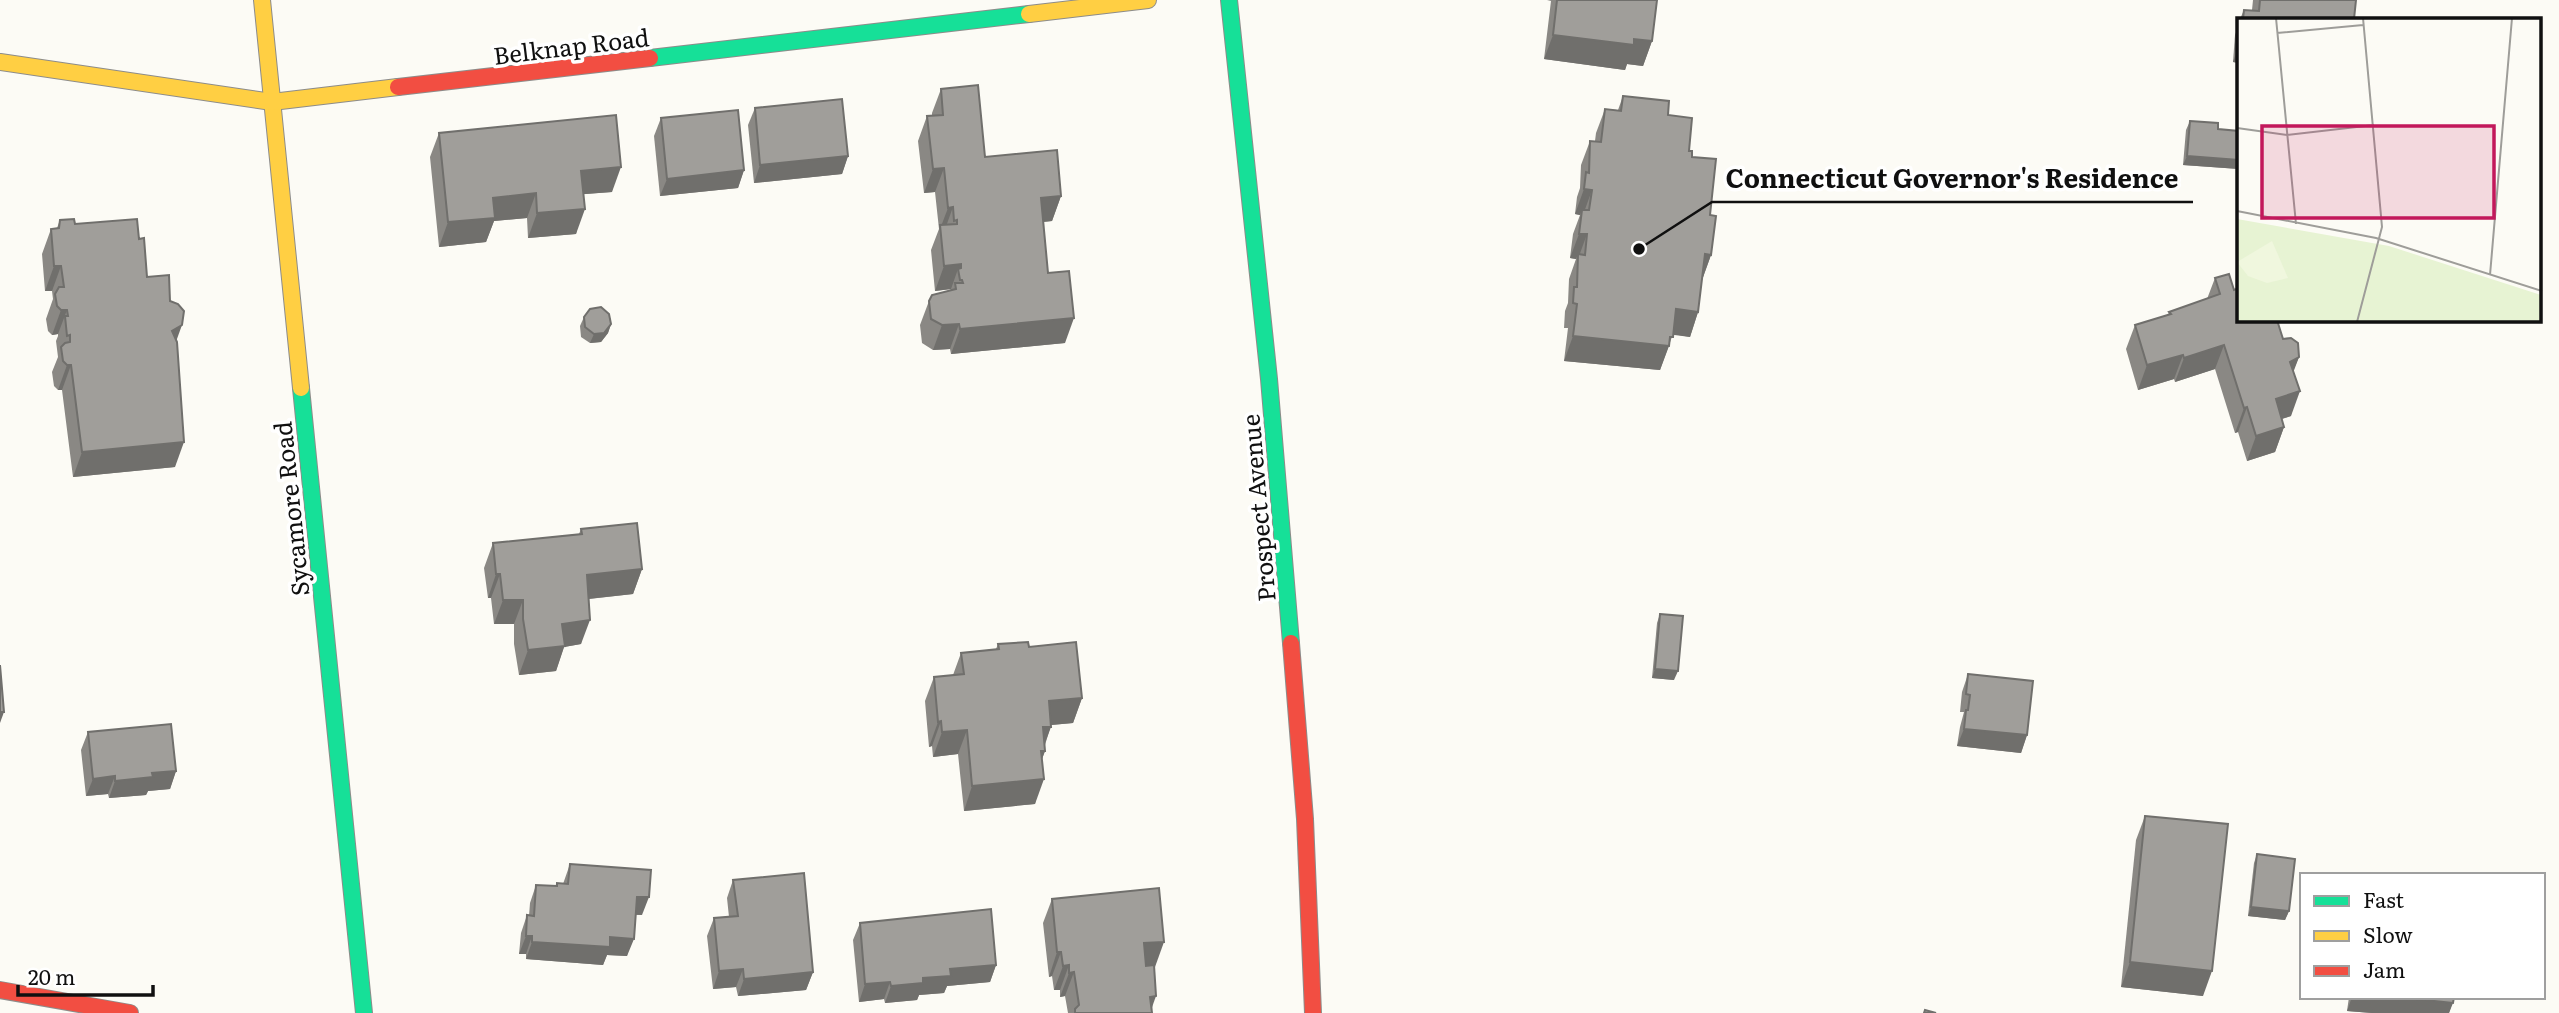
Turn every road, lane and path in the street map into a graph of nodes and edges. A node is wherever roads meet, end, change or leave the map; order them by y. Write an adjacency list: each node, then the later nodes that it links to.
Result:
1 (262, 0): 5 (street, Sycamore Road)
2 (1148, 0): 5 (street, Belknap Road)
3 (1229, 0): 9 (street, Prospect Avenue)
4 (0, 62): 5 (street, Belknap Road)
5 (272, 102): 8 (street, Sycamore Road)
6 (0, 990): 7 (street)
7 (130, 1013)
8 (364, 1013)
9 (1313, 1013)

